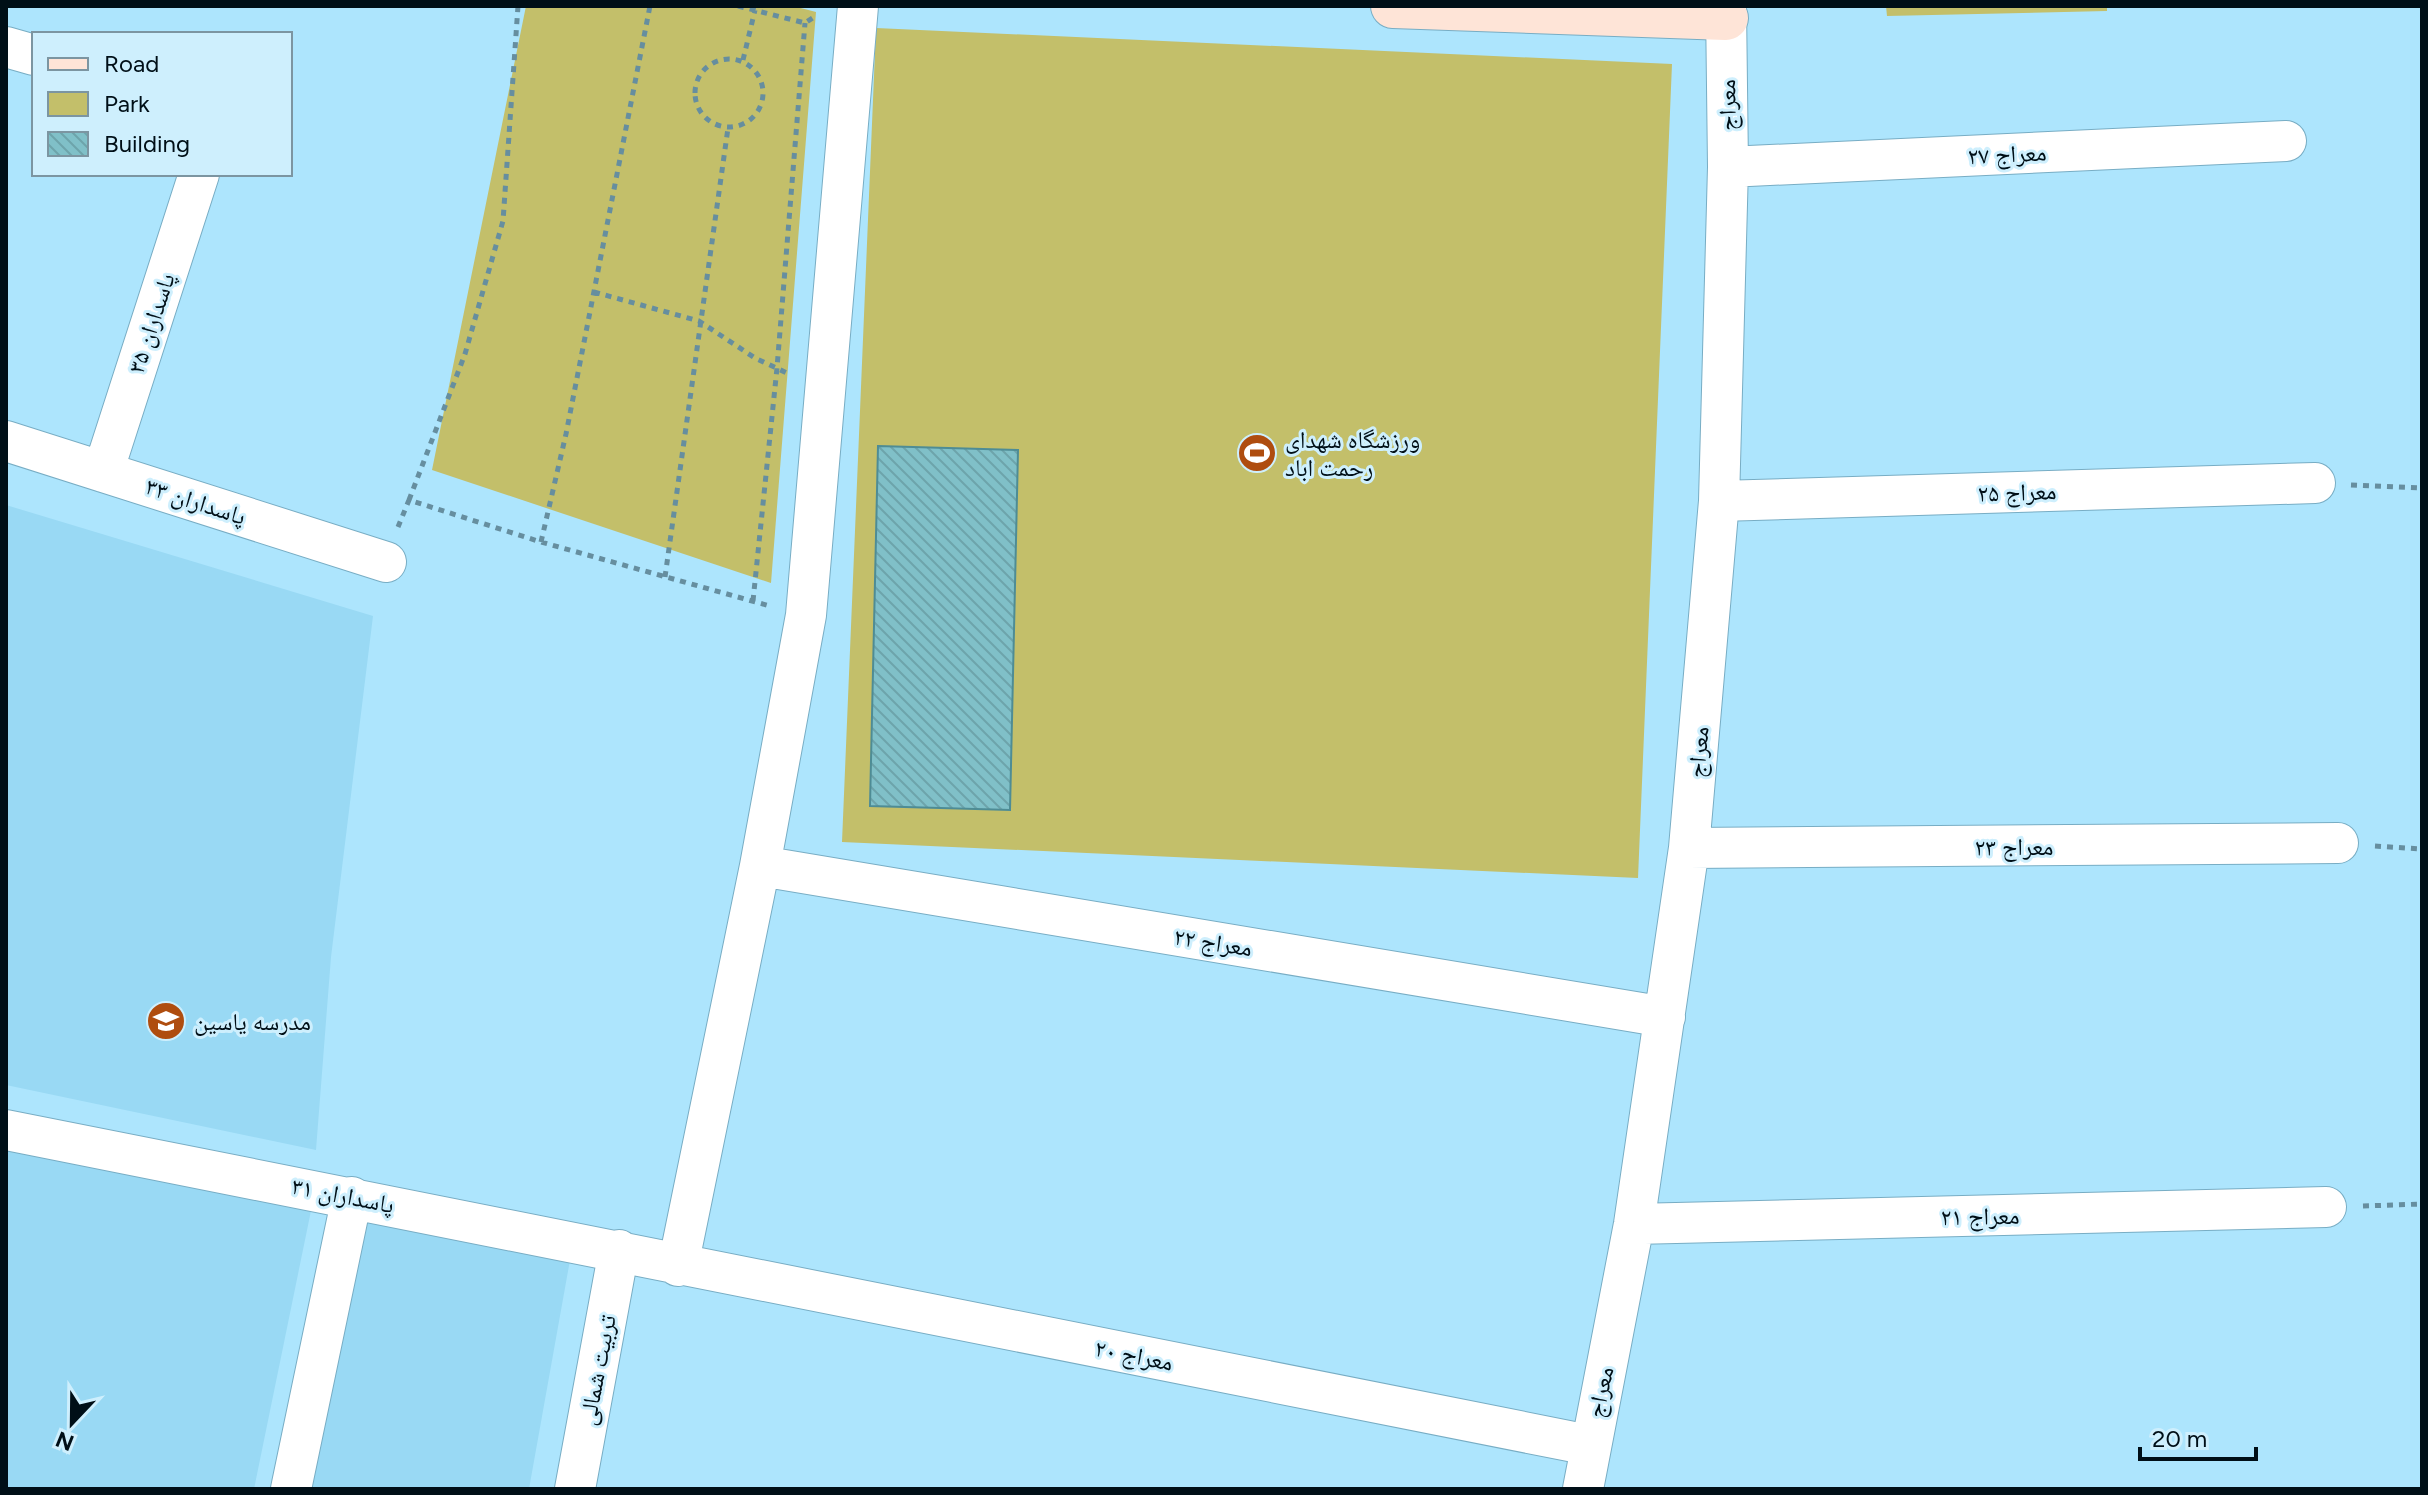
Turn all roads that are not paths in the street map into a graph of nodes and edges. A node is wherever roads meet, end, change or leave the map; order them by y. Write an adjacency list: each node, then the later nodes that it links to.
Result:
1 (858, 6): 17 (street)
2 (1393, 6): 3 (street)
3 (1636, 10): 4 (street)
4 (1726, 12): 8 (street, معراج)
5 (6, 47): 6 (street)
6 (32, 54)
7 (2286, 141): 8 (street, معراج ۲۷)
8 (1728, 167): 13 (street, معراج)
9 (198, 176): 11 (street, پاسداران ۳۵)
10 (6, 441): 11 (street, پاسداران ۳۳)
11 (103, 472): 14 (street, پاسداران ۳۳)
12 (2315, 483): 13 (street, معراج ۲۵)
13 (1719, 501): 16 (street, معراج)
14 (386, 562)
15 (2338, 843): 16 (street, معراج ۲۳)
16 (1689, 848): 18 (street, معراج)
17 (760, 866): 18 (street, معراج ۲۲); 24 (street)
18 (1665, 1017): 22 (street, معراج)
19 (6, 1130): 20 (street, پاسداران ۳۱)
20 (352, 1197): 23 (street, پاسداران ۳۱); 26 (street)
21 (2326, 1207): 22 (street, معراج ۲۱)
22 (1634, 1224): 25 (street, معراج)
23 (619, 1250): 24 (street, پاسداران ۳۱); 27 (street, تربیت شمالی)
24 (678, 1266): 25 (street, معراج ۲۰)
25 (1589, 1445): 28 (street, معراج)
26 (291, 1489)
27 (575, 1489)
28 (1583, 1489)

